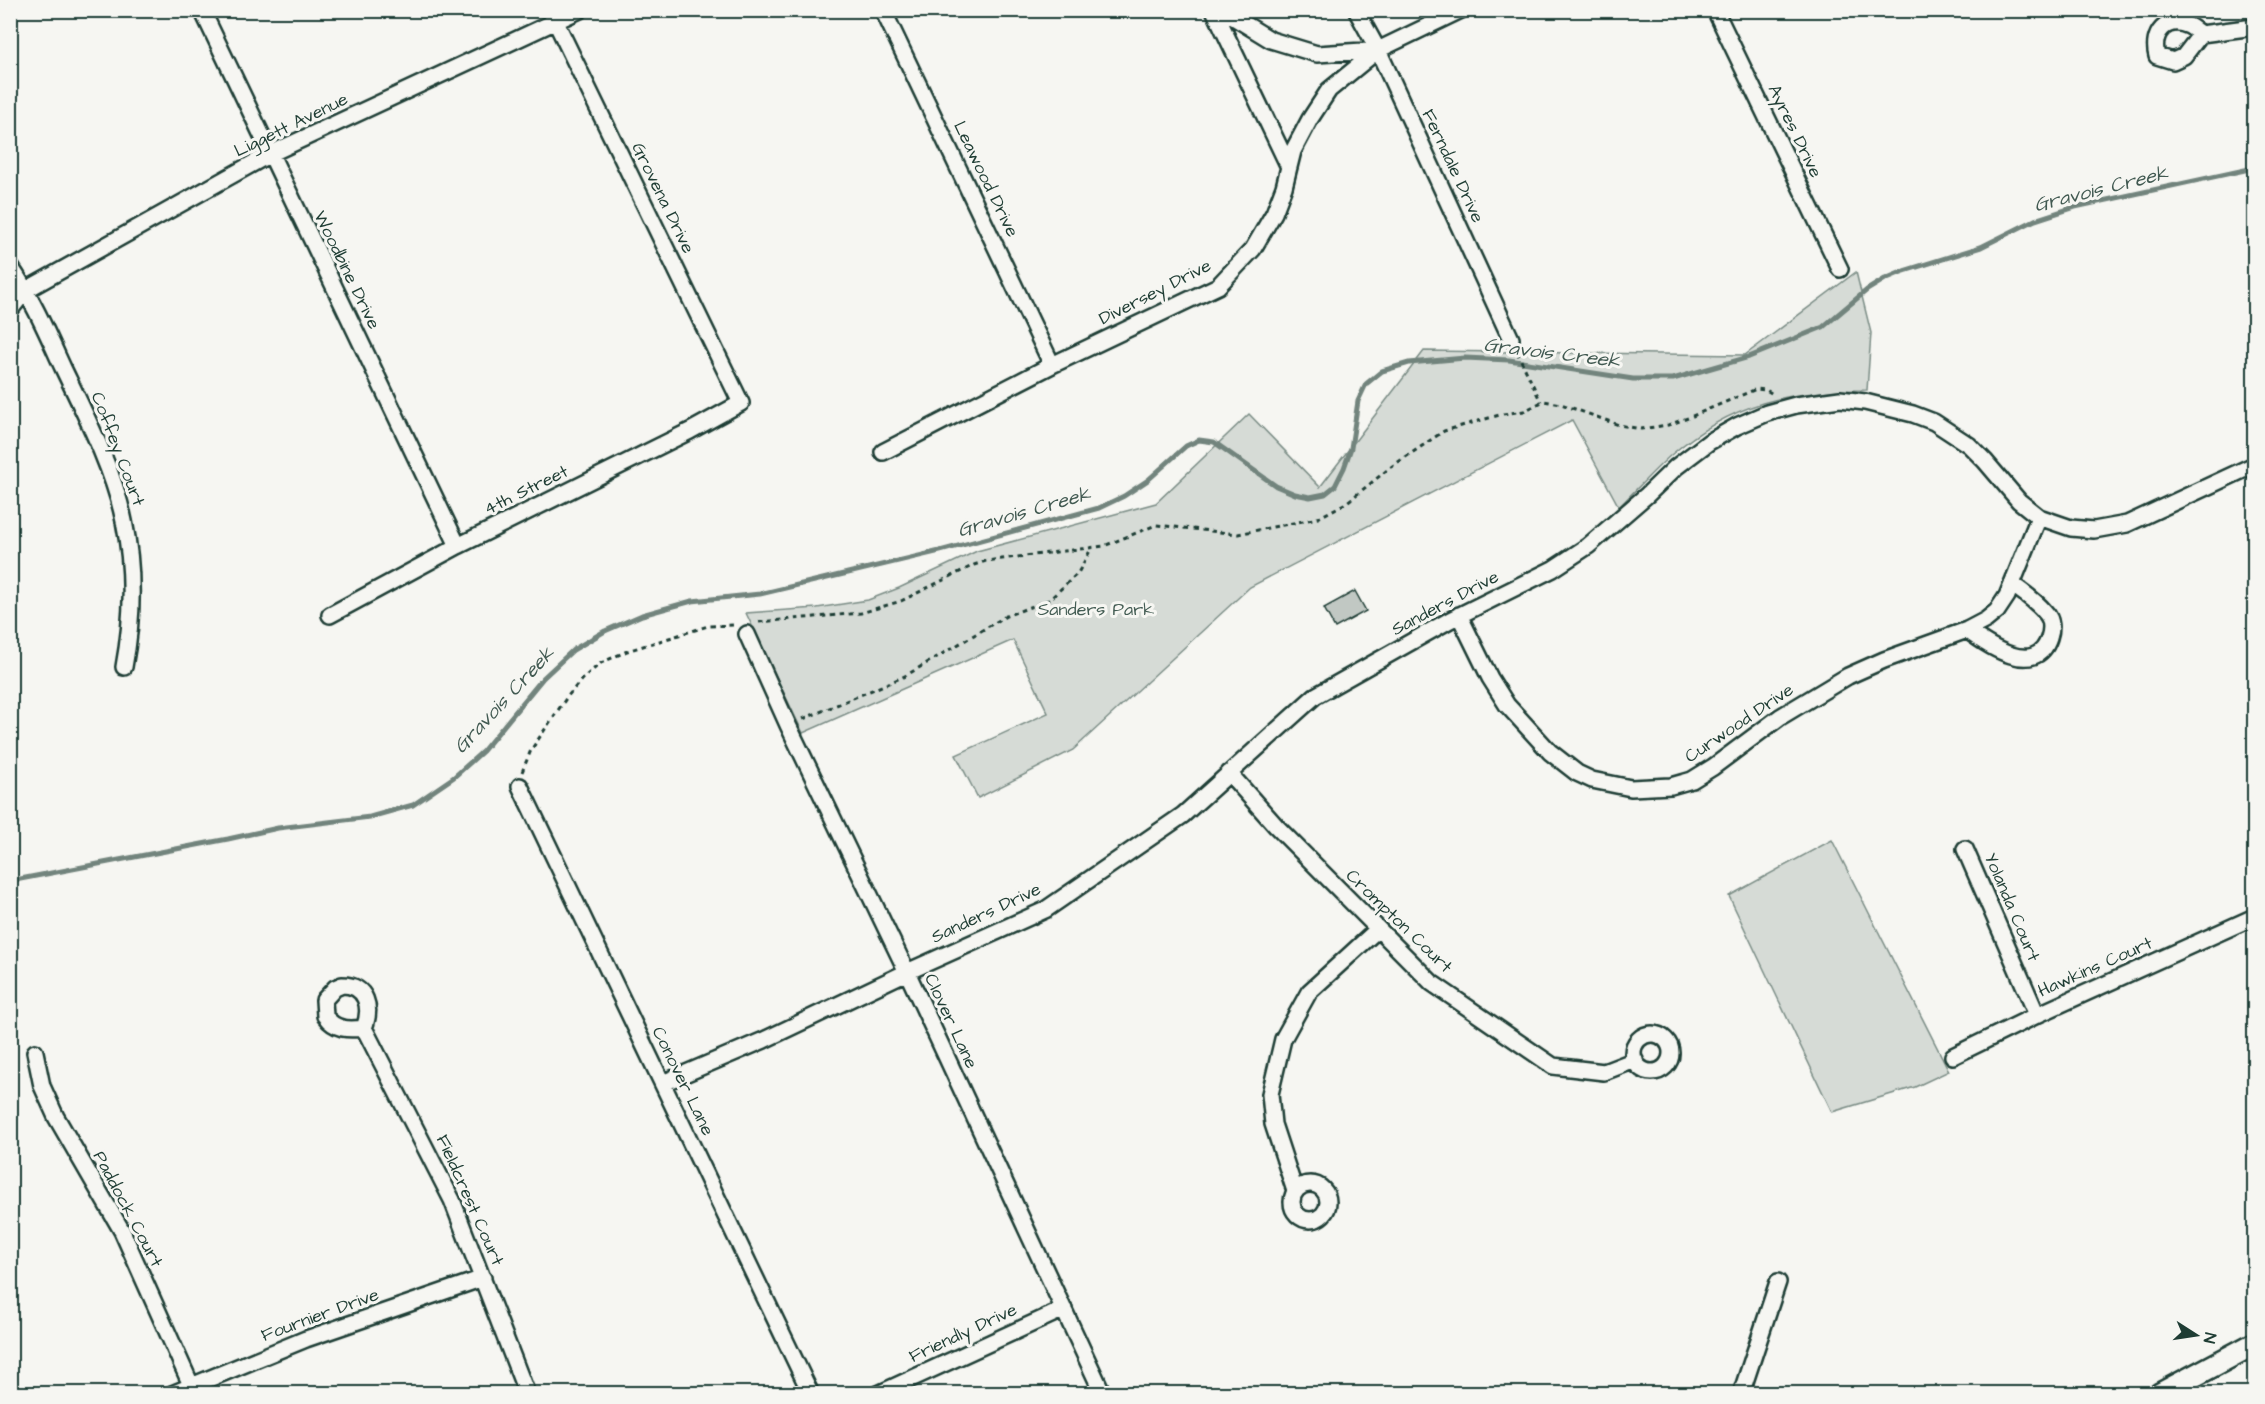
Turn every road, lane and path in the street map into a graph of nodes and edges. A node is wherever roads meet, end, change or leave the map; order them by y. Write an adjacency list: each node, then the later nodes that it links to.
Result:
1 (202, 10): 13 (street, Woodbine Drive)
2 (580, 10): 9 (street, Liggett Avenue)
3 (883, 10): 20 (street, Leawood Drive)
4 (1214, 10): 14 (street)
5 (1222, 10): 12 (street, Diversey Drive)
6 (1356, 10): 12 (street, Ferndale Drive)
7 (1461, 10): 12 (street, Diversey Drive)
8 (1715, 10): 16 (street, Ayres Drive)
9 (553, 16): 13 (street, Liggett Avenue); 22 (street, Grovena Drive)
10 (2254, 27): 11 (street)
11 (2201, 34)
12 (1378, 50): 14 (street, Diversey Drive); 19 (street, Ferndale Drive)
13 (270, 154): 17 (street, Liggett Avenue); 27 (street, Woodbine Drive)
14 (1289, 167): 20 (street, Diversey Drive)
15 (10, 266): 17 (street, Coffey Court)
16 (1840, 269)
17 (26, 290): 18 (street); 34 (street, Coffey Court)
18 (10, 310)
19 (1512, 342): 21 (path)
20 (1053, 365): 24 (street, Diversey Drive)
21 (1541, 402): 23 (path); 28 (path)
22 (741, 403): 27 (street, 4th Street)
23 (1787, 407): 26 (street, Sanders Drive); 31 (street, Sanders Drive)
24 (883, 452)
25 (2254, 465): 26 (street, Sanders Drive)
26 (2039, 517): 29 (street, Curwood Drive)
27 (458, 546): 30 (street, 4th Street)
28 (1092, 548): 32 (path); 35 (path)
29 (2013, 585): 33 (street, Curwood Drive); 33 (street)
30 (330, 615)
31 (1459, 615): 33 (street, Curwood Drive); 36 (street, Sanders Drive)
32 (748, 627): 35 (street, Clover Lane); 37 (path)
33 (1967, 630)
34 (124, 667)
35 (788, 725): 41 (street, Clover Lane)
36 (1229, 773): 40 (street, Crompton Court); 41 (street, Sanders Drive)
37 (520, 786): 47 (street, Conover Lane)
38 (1965, 849): 42 (street, Yolanda Court)
39 (2254, 917): 42 (street, Hawkins Court)
40 (1378, 929): 46 (street, Crompton Court); 48 (street)
41 (907, 972): 47 (street, Sanders Drive); 51 (street, Clover Lane)
42 (2037, 1015): 45 (street, Hawkins Court)
43 (364, 1028): 49 (street, Fieldcrest Court)
44 (35, 1052): 53 (street, Paddock Court)
45 (1953, 1056)
46 (1635, 1060)
47 (663, 1083): 56 (street, Conover Lane)
48 (1296, 1191)
49 (483, 1278): 53 (street, Fournier Drive); 55 (street, Fieldcrest Court)
50 (1778, 1282): 59 (street)
51 (1064, 1309): 57 (street, Friendly Drive); 58 (street, Clover Lane)
52 (2254, 1344): 60 (street)
53 (191, 1385): 54 (street, Fournier Drive)
54 (172, 1394)
55 (527, 1394)
56 (811, 1394)
57 (878, 1394)
58 (1103, 1394)
59 (1741, 1394)
60 (2160, 1394)

